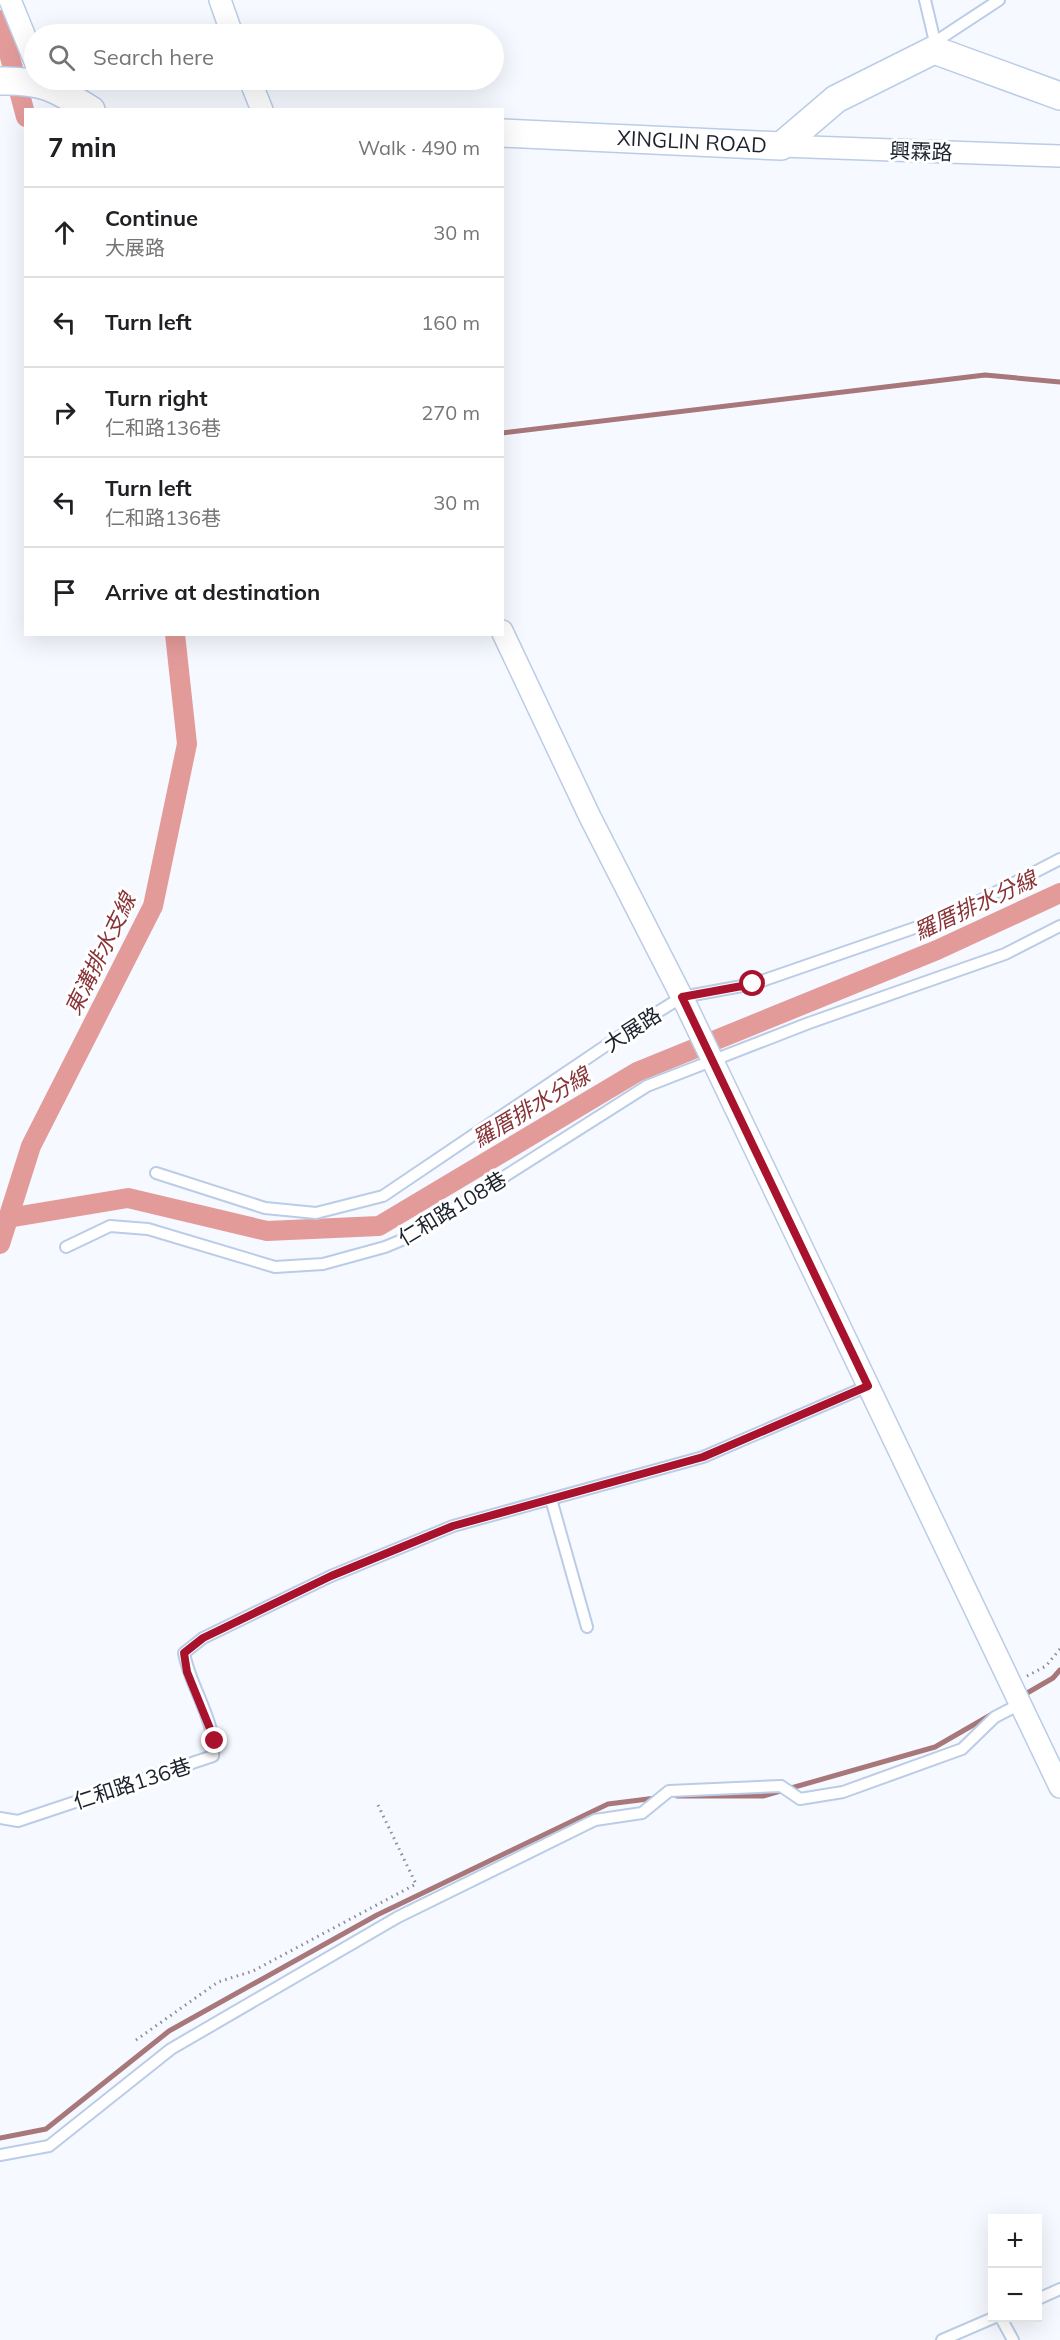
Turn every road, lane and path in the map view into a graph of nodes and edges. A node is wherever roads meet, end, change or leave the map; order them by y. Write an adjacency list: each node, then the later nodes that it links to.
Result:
1 (10, 0): 6 (street)
2 (220, 0): 5 (street)
3 (926, 0): 7 (lane)
4 (999, 0): 7 (lane)
5 (228, 24)
6 (24, 38)
7 (934, 46): 12 (street); 16 (street, XINGLIN ROAD)
8 (24, 78): 9 (street)
9 (0, 81)
10 (60, 90): 13 (street)
11 (254, 90): 14 (street)
12 (1060, 96)
13 (88, 108)
14 (261, 108)
15 (504, 133): 16 (street, XINGLIN ROAD)
16 (781, 146): 17 (street, 興霖路)
17 (1060, 156)
18 (504, 635): 21 (street)
19 (1060, 859): 21 (lane, 大展路)
20 (1060, 926): 22 (lane, 仁和路108巷)
21 (685, 1002): 22 (street); 23 (lane, 大展路)
22 (712, 1059): 24 (lane, 仁和路108巷); 25 (street)
23 (156, 1173)
24 (66, 1246)
25 (868, 1386): 26 (lane, 仁和路136巷); 29 (street)
26 (551, 1499): 27 (lane); 32 (lane, 仁和路136巷)
27 (587, 1627)
28 (1060, 1649): 29 (path)
29 (1015, 1694): 30 (street); 34 (lane)
30 (1060, 1787)
31 (377, 1803): 33 (path)
32 (0, 1818)
33 (136, 2040)
34 (0, 2155)
35 (1060, 2289): 36 (lane)
36 (1042, 2297)
37 (988, 2320): 39 (lane)
38 (1003, 2322): 40 (lane)
39 (942, 2340)
40 (1013, 2340)

